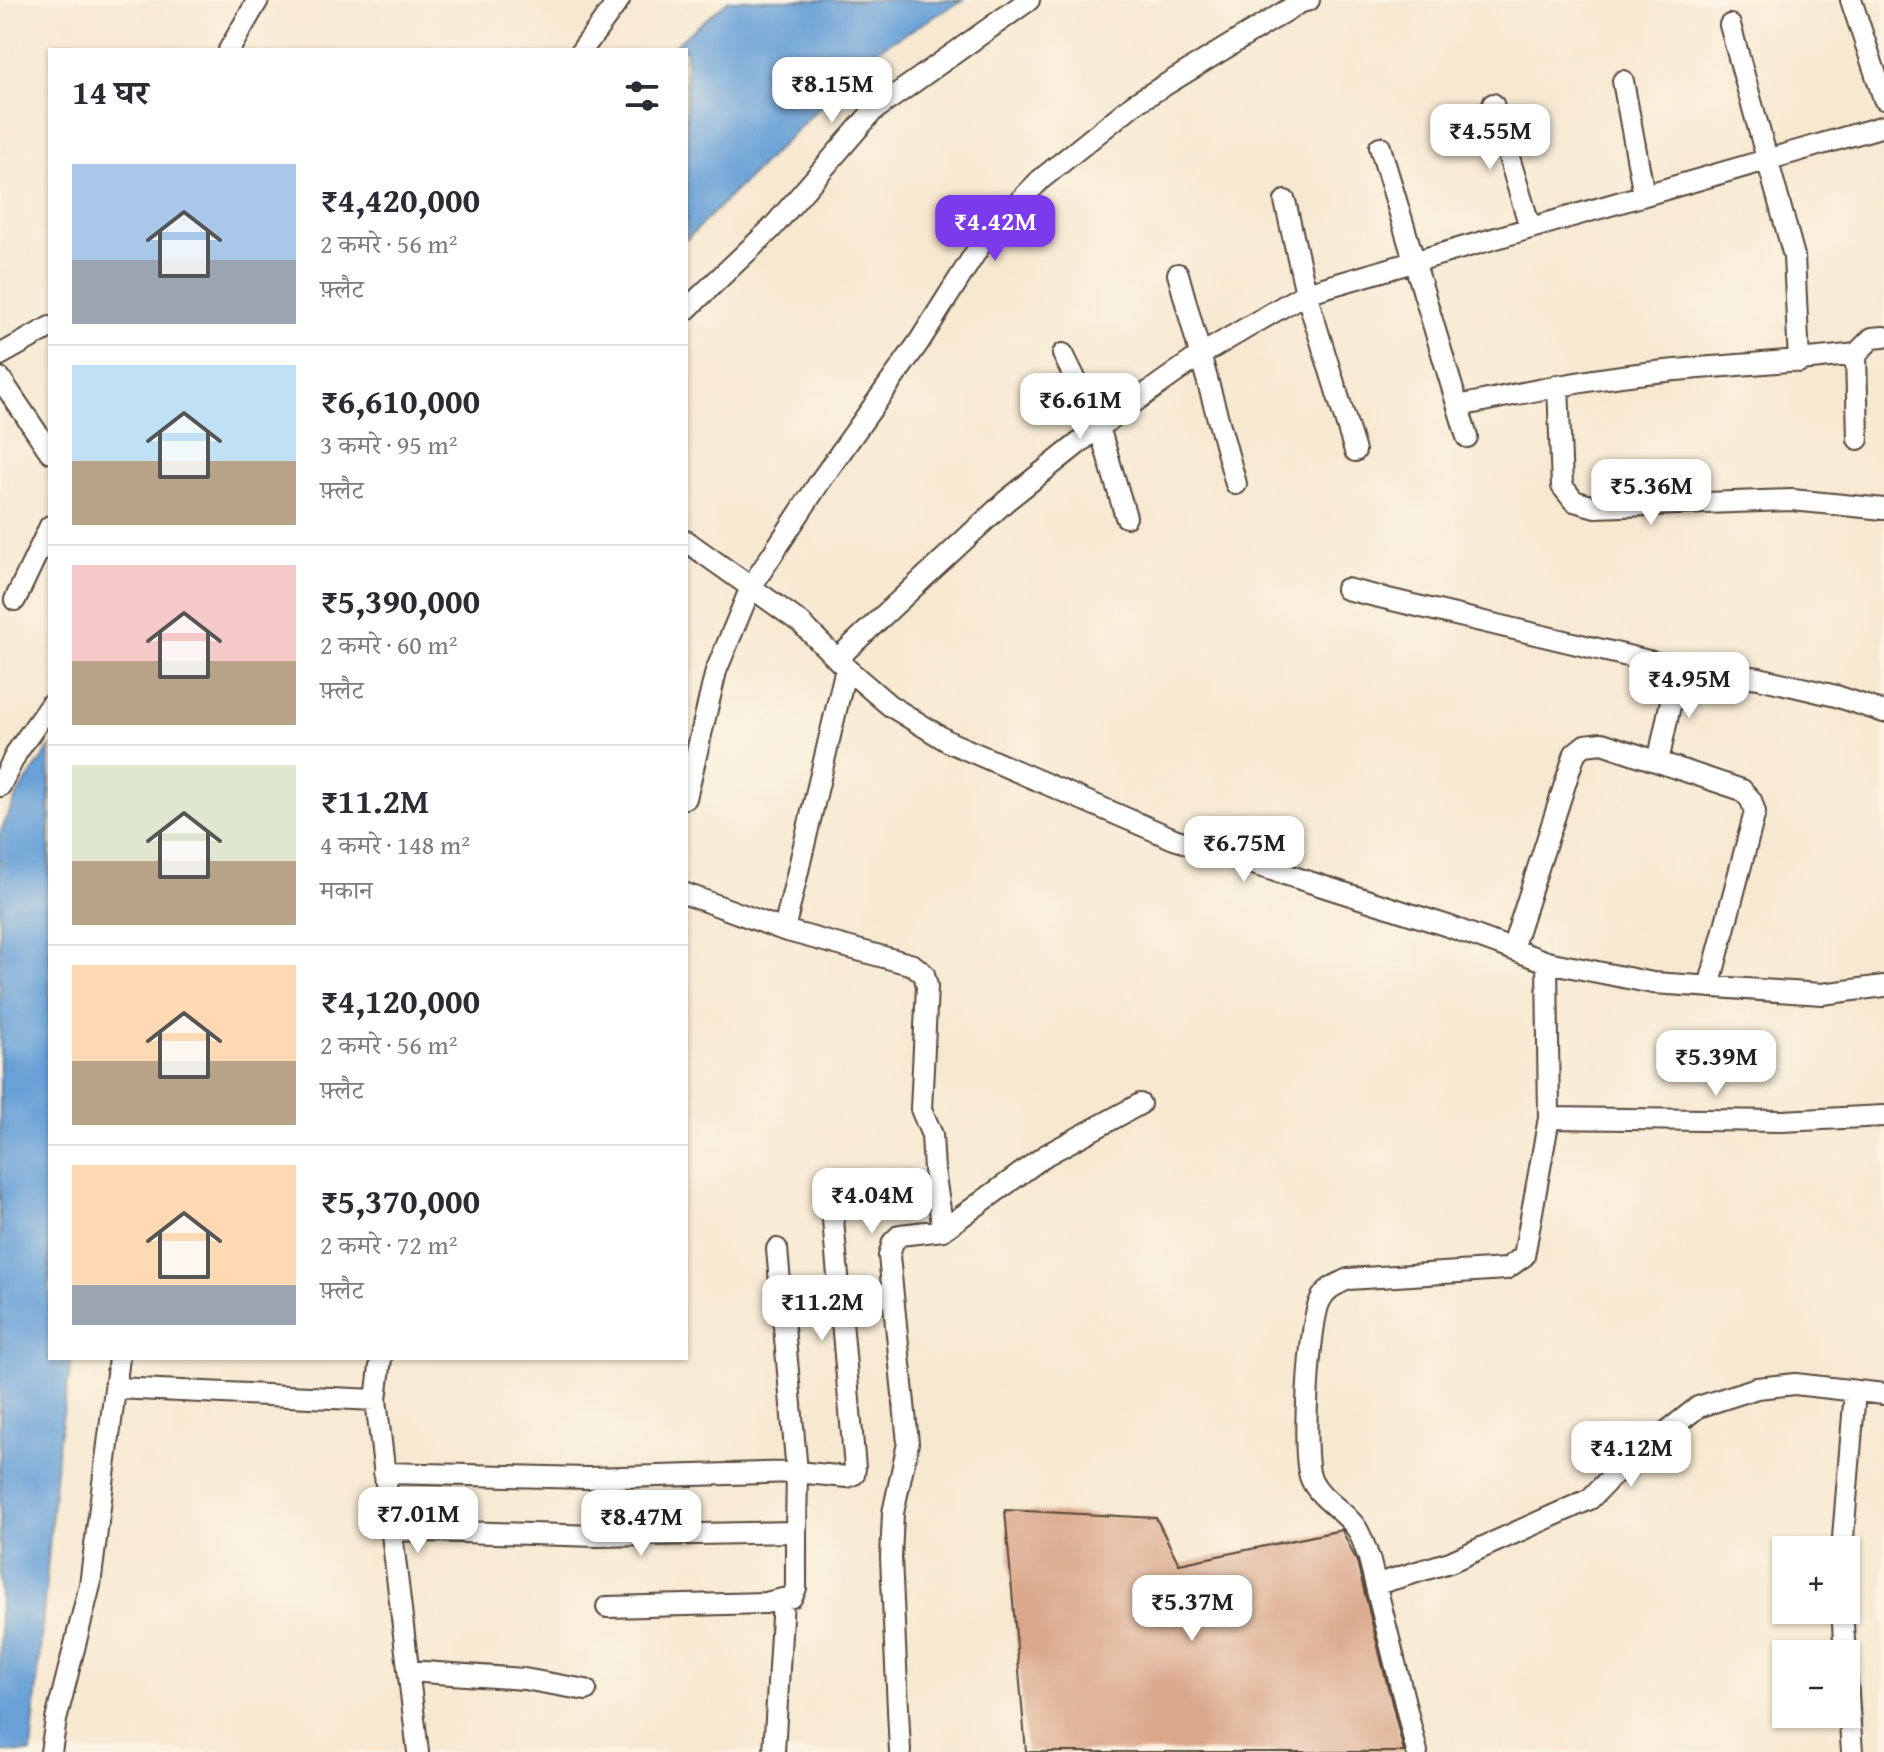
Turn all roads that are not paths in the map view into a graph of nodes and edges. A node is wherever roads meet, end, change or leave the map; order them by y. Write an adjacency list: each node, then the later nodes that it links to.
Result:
1 (258, 0): 7 (street)
2 (619, 0): 8 (street)
3 (1029, 0): 21 (street)
4 (1309, 0): 42 (street)
5 (1851, 0): 10 (street)
6 (1730, 25): 14 (street)
7 (230, 48)
8 (583, 48)
9 (1623, 81): 15 (street)
10 (1884, 99)
11 (1493, 104): 17 (street)
12 (1884, 126): 14 (street)
13 (1380, 147): 18 (street)
14 (1767, 159): 15 (street); 28 (street)
15 (1644, 195): 17 (street)
16 (1285, 201): 20 (street)
17 (1530, 227): 18 (street)
18 (1415, 260): 20 (street); 31 (street)
19 (1178, 274): 25 (street)
20 (1306, 293): 25 (street); 36 (street)
21 (688, 308)
22 (48, 328): 27 (street)
23 (1884, 337): 26 (street)
24 (1063, 354): 32 (street)
25 (1202, 354): 32 (street); 37 (street)
26 (1856, 354): 28 (street); 34 (street)
27 (0, 355)
28 (1799, 362): 30 (street)
29 (0, 378): 35 (street)
30 (1558, 385): 31 (street); 38 (street)
31 (1459, 406): 33 (street)
32 (1099, 427): 39 (street); 45 (street)
33 (1467, 437)
34 (1858, 439)
35 (48, 449)
36 (1355, 451)
37 (1236, 484)
38 (1884, 509)
39 (1126, 517)
40 (48, 530): 44 (street)
41 (688, 542): 42 (street)
42 (751, 587): 45 (street); 51 (street)
43 (1346, 589): 46 (street)
44 (15, 600)
45 (842, 663): 53 (street); 54 (street)
46 (1678, 668): 48 (street); 49 (street)
47 (48, 708): 50 (street)
48 (1884, 712)
49 (1658, 762): 54 (street); 57 (street)
50 (0, 786)
51 (688, 790)
52 (688, 895): 53 (street)
53 (784, 930): 62 (street)
54 (1512, 949): 55 (street)
55 (1547, 962): 57 (street); 60 (street)
56 (1884, 986): 57 (street)
57 (1709, 987)
58 (1140, 1104): 62 (street)
59 (1884, 1116): 60 (street)
60 (1549, 1118): 75 (street)
61 (831, 1197): 70 (street)
62 (943, 1230): 84 (street)
63 (777, 1249): 70 (street)
64 (119, 1360): 66 (street)
65 (381, 1360): 69 (street)
66 (116, 1388): 69 (street); 81 (street)
67 (1855, 1391): 68 (street); 74 (street); 75 (street)
68 (1884, 1394)
69 (376, 1400): 71 (street)
70 (797, 1472): 71 (street); 73 (street)
71 (384, 1473): 72 (street)
72 (393, 1530): 73 (street); 78 (street)
73 (796, 1532): 76 (street)
74 (1843, 1536)
75 (1377, 1584): 85 (street)
76 (783, 1600): 77 (street); 83 (street)
77 (607, 1607)
78 (409, 1671): 79 (street); 82 (street)
79 (586, 1690)
80 (1850, 1728): 86 (street)
81 (51, 1752)
82 (418, 1752)
83 (774, 1752)
84 (900, 1752)
85 (1417, 1752)
86 (1852, 1752)

